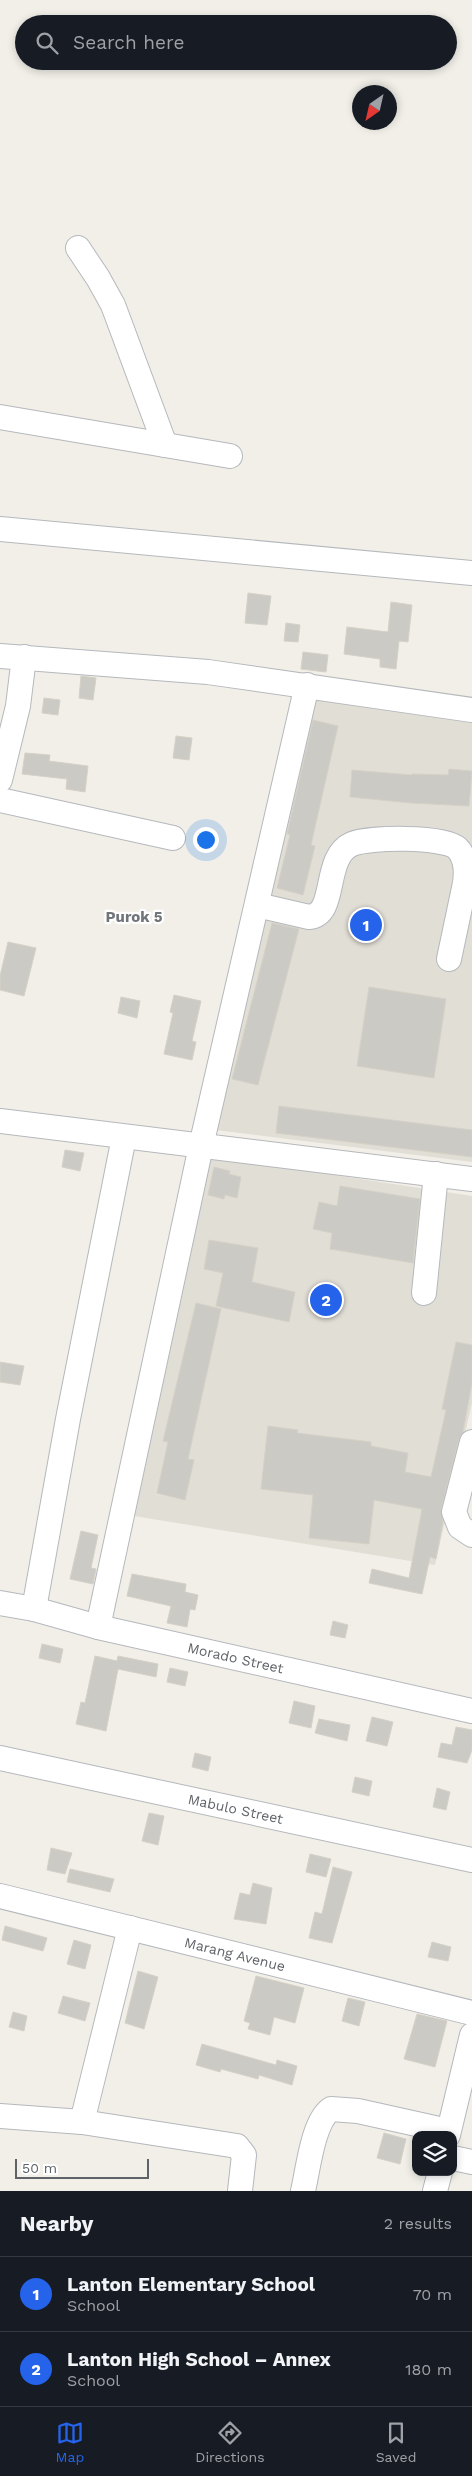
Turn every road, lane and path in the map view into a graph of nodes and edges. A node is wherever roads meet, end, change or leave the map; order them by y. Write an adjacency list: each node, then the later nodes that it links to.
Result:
1 (78, 248): 3 (street)
2 (0, 417): 3 (street)
3 (165, 445): 4 (street)
4 (230, 456)
5 (0, 529): 6 (street)
6 (472, 573)
7 (0, 656): 8 (street)
8 (24, 657): 9 (street); 11 (street)
9 (307, 685): 10 (street); 14 (street)
10 (472, 710)
11 (0, 780)
12 (0, 800): 13 (street)
13 (173, 838)
14 (256, 905): 15 (street); 18 (street)
15 (449, 959)
16 (0, 1121): 17 (street)
17 (124, 1137): 18 (street); 25 (street)
18 (201, 1146): 19 (street); 26 (street)
19 (436, 1174): 20 (street); 21 (street)
20 (472, 1179)
21 (424, 1293)
22 (472, 1442): 23 (street)
23 (472, 1535)
24 (0, 1603): 25 (street, Morado Street)
25 (34, 1609): 26 (street, Morado Street)
26 (98, 1627): 27 (street, Morado Street)
27 (472, 1711)
28 (0, 1758): 29 (street, Mabulo Street)
29 (472, 1860)
30 (0, 1896): 31 (street, Marang Avenue)
31 (130, 1928): 32 (street, Marang Avenue); 35 (street)
32 (472, 2012)
33 (472, 2035): 37 (street)
34 (0, 2116): 35 (street)
35 (82, 2122): 41 (street)
36 (440, 2131): 42 (street)
37 (448, 2131)
38 (457, 2159): 39 (street)
39 (472, 2162)
40 (439, 2176): 43 (street)
41 (240, 2191)
42 (303, 2191)
43 (435, 2191)

